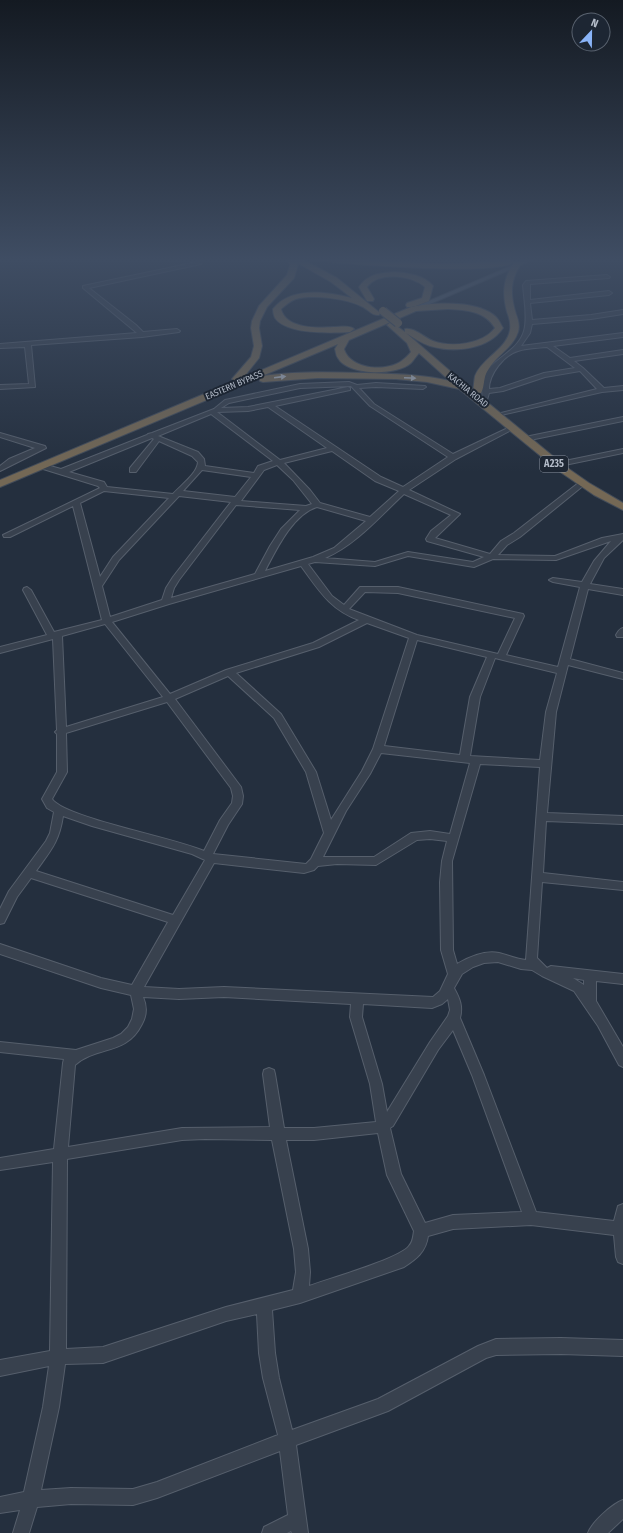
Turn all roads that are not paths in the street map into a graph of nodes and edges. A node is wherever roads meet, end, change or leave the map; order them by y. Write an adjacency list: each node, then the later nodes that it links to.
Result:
1 (137, 330): 14 (street)
2 (255, 330): 25 (highway)
3 (329, 330): 4 (highway)
4 (341, 330)
5 (349, 330): 25 (highway, EASTERN BYPASS)
6 (367, 330): 16 (highway, EASTERN BYPASS)
7 (400, 330): 17 (highway, KACHIA ROAD / A235)
8 (405, 330): 13 (highway, A235)
9 (498, 330): 13 (highway)
10 (514, 330): 32 (highway)
11 (528, 330): 21 (street)
12 (177, 331): 14 (street)
13 (408, 331): 32 (highway, A235)
14 (142, 335): 18 (street)
15 (623, 335): 19 (street)
16 (345, 339): 17 (highway); 25 (highway, EASTERN BYPASS)
17 (411, 343): 28 (highway, KACHIA ROAD / A235)
18 (23, 344): 20 (street); 26 (street)
19 (548, 344): 21 (street); 23 (street)
20 (0, 346)
21 (516, 349): 32 (street)
22 (623, 352): 23 (street)
23 (569, 360): 24 (street)
24 (581, 370): 31 (street); 32 (street)
25 (239, 380): 28 (highway, one-way to 28); 46 (highway, EASTERN BYPASS); 50 (highway, EASTERN BYPASS)
26 (0, 387)
27 (423, 387): 29 (street)
28 (463, 387): 35 (highway, KACHIA ROAD / A235)
29 (354, 388): 33 (street); 34 (street); 43 (street)
30 (623, 388): 31 (street)
31 (602, 390): 35 (street)
32 (484, 394): 35 (highway, A235)
33 (270, 405): 34 (street); 41 (street)
34 (214, 411): 39 (street); 44 (street)
35 (496, 412): 37 (highway, KACHIA ROAD / A235)
36 (623, 419): 40 (street)
37 (512, 428): 40 (highway, KACHIA ROAD / A235); 43 (street)
38 (0, 435): 50 (street)
39 (154, 437): 47 (street); 48 (street); 49 (street)
40 (525, 439): 45 (highway, KACHIA ROAD / A235)
41 (334, 448): 44 (street); 55 (street)
42 (623, 452): 45 (street)
43 (453, 457): 55 (street)
44 (279, 462): 51 (street); 59 (street)
45 (555, 464): 52 (highway, KACHIA ROAD / A235)
46 (43, 466): 49 (street); 53 (highway, EASTERN BYPASS)
47 (201, 468): 51 (street); 56 (street)
48 (133, 470)
49 (61, 472): 54 (street)
50 (2, 473)
51 (255, 475): 57 (street)
52 (581, 483): 60 (highway, KACHIA ROAD / A235); 65 (street)
53 (0, 484)
54 (103, 488): 56 (street); 58 (street)
55 (404, 490): 62 (street); 65 (street)
56 (175, 495): 57 (street); 71 (street)
57 (237, 501): 61 (street); 74 (street)
58 (76, 503): 63 (street); 71 (street)
59 (317, 505): 61 (street); 62 (street)
60 (623, 507)
61 (306, 508): 68 (street)
62 (371, 520): 66 (street)
63 (7, 535)
64 (622, 537): 65 (street); 70 (street)
65 (492, 557): 66 (street)
66 (316, 559): 67 (street)
67 (304, 564): 68 (street); 75 (street)
68 (258, 576): 74 (street)
69 (553, 580): 70 (street)
70 (585, 584): 73 (street); 82 (street)
71 (98, 586): 77 (street)
72 (27, 590): 78 (street)
73 (623, 592)
74 (166, 602): 77 (street)
75 (344, 610): 76 (street); 81 (street)
76 (366, 620): 79 (street); 83 (street)
77 (106, 621): 78 (street); 85 (street)
78 (55, 635): 80 (street); 86 (street)
79 (414, 637): 81 (street); 87 (street)
80 (0, 650)
81 (496, 656): 82 (street); 88 (street)
82 (564, 666): 84 (street); 90 (street)
83 (229, 672): 85 (street); 94 (street)
84 (623, 676)
85 (169, 698): 86 (street); 96 (street)
86 (60, 732): 91 (street)
87 (378, 749): 88 (street); 94 (street)
88 (464, 759): 89 (street)
89 (476, 760): 90 (street); 95 (street)
90 (545, 764): 92 (street)
91 (58, 810): 96 (street); 98 (street)
92 (542, 817): 93 (street); 99 (street)
93 (623, 820)
94 (329, 833): 97 (street)
95 (453, 838): 97 (street); 105 (street)
96 (209, 857): 97 (street); 102 (street)
97 (314, 862)
98 (29, 873): 101 (street); 102 (street)
99 (537, 877): 100 (street); 104 (street)
100 (623, 886)
101 (0, 920)
102 (175, 920): 109 (street)
103 (0, 949): 109 (street)
104 (537, 967): 105 (street); 106 (street); 111 (street)
105 (454, 974): 108 (street)
106 (590, 975): 107 (street); 111 (street)
107 (623, 979)
108 (448, 988): 110 (street); 112 (street)
109 (134, 991): 110 (street); 114 (street)
110 (358, 999): 117 (street)
111 (590, 1002): 115 (street)
112 (454, 1018): 117 (street); 122 (street)
113 (0, 1047): 114 (street)
114 (75, 1055): 119 (street)
115 (623, 1059)
116 (269, 1074): 118 (street)
117 (383, 1126): 118 (street); 124 (street)
118 (278, 1134): 119 (street); 126 (street)
119 (60, 1155): 120 (street); 129 (street)
120 (0, 1164)
121 (623, 1211): 123 (street)
122 (531, 1218): 123 (street); 124 (street)
123 (622, 1229): 125 (street)
124 (421, 1231): 126 (street)
125 (623, 1257)
126 (300, 1296): 127 (street)
127 (264, 1305): 129 (street); 131 (street)
128 (623, 1348): 131 (street)
129 (58, 1357): 130 (street); 132 (street)
130 (0, 1368)
131 (287, 1441): 132 (street); 135 (street)
132 (31, 1499): 133 (street); 136 (street)
133 (0, 1505)
134 (623, 1508): 138 (street)
135 (298, 1526): 137 (street)
136 (21, 1533)
137 (270, 1533)
138 (596, 1533)

